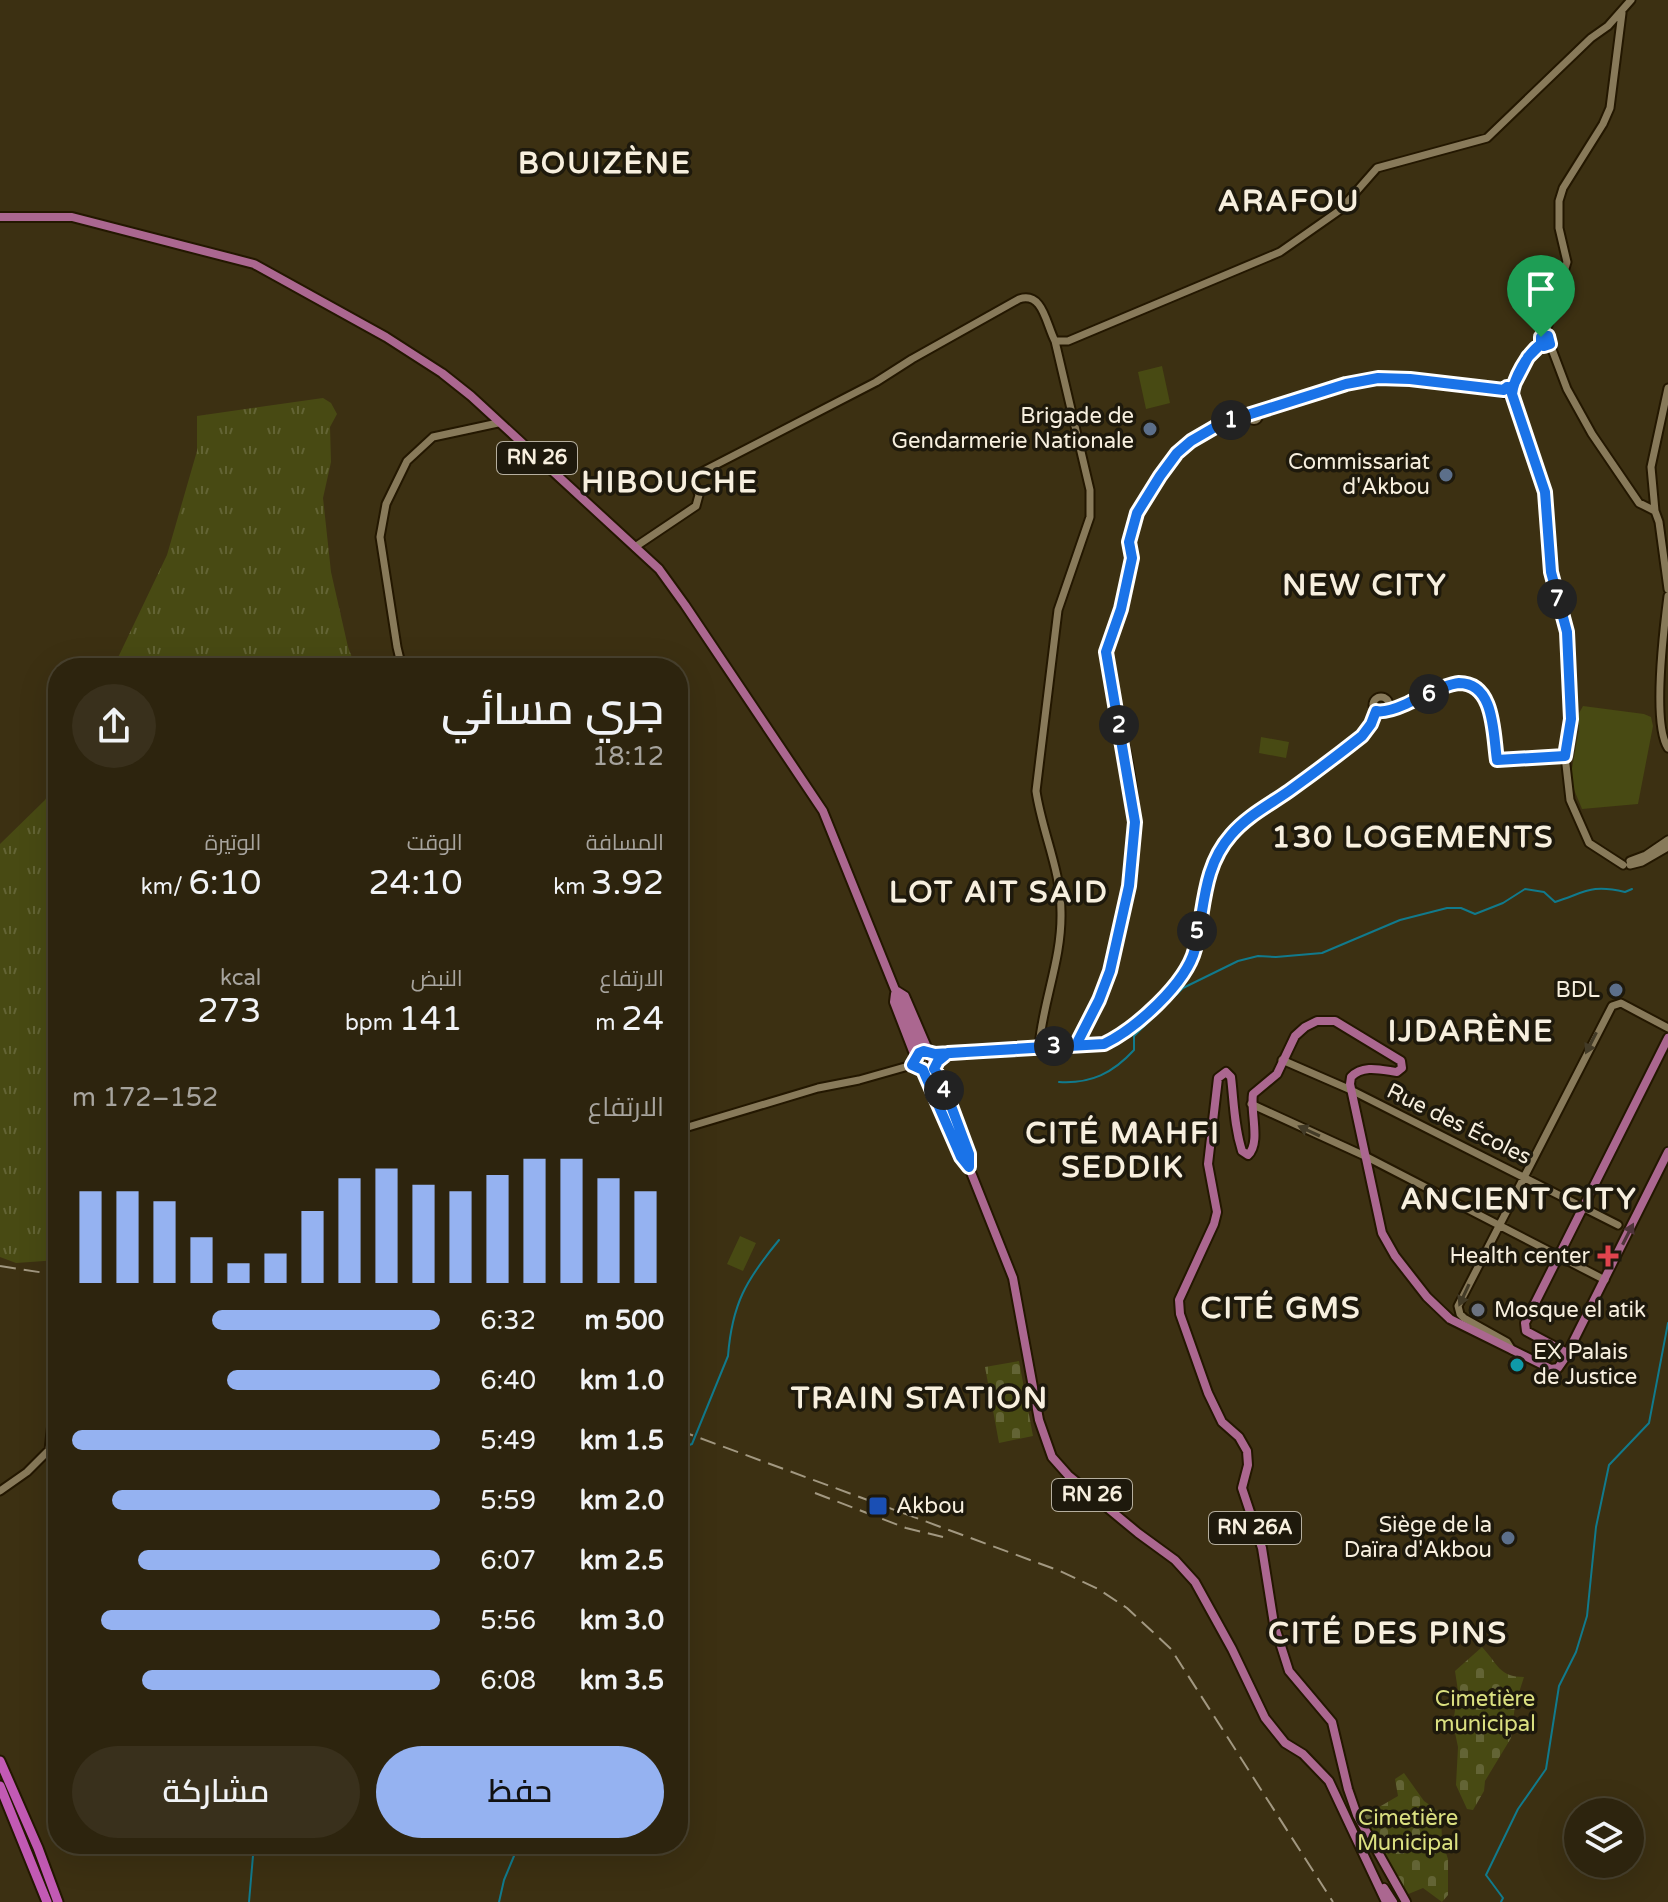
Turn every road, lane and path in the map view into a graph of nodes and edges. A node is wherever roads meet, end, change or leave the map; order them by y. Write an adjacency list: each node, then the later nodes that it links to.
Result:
1 (1631, 0): 2 (street)
2 (1623, 10): 4 (street); 5 (street)
3 (0, 217): 10 (main road, RN 26)
4 (1545, 335): 6 (street); 7 (street)
5 (1055, 341): 12 (street); 28 (street)
6 (1541, 344): 7 (street); 9 (street)
7 (1550, 344): 11 (street)
8 (1668, 388): 11 (street)
9 (1509, 391): 19 (street); 27 (street)
10 (498, 423): 12 (main road, RN 26); 15 (street)
11 (1655, 511): 13 (street)
12 (635, 547): 23 (main road, RN 26)
13 (1668, 589)
14 (1668, 596): 18 (street)
15 (400, 658)
16 (1387, 709): 17 (street); 17 (street); 19 (street)
17 (1376, 711): 27 (street)
18 (1668, 748)
19 (1565, 756): 22 (street)
20 (1668, 840): 22 (street)
21 (1668, 847): 22 (street)
22 (1627, 863)
23 (895, 989): 26 (main road, RN 26); 29 (main road, RN 26); 32 (main road, RN 26)
24 (1668, 1028): 43 (street, one-way to 43)
25 (1668, 1038): 44 (main road)
26 (917, 1044)
27 (1076, 1045): 28 (street)
28 (1039, 1046): 30 (street)
29 (929, 1053): 30 (street); 32 (main road); 33 (main road, RN 26)
30 (948, 1053): 33 (street)
31 (1282, 1060): 36 (street, Rue des Écoles); 36 (main road); 38 (main road)
32 (917, 1064): 35 (main road, RN 26); 39 (street)
33 (934, 1069): 34 (main road, RN 26)
34 (942, 1085): 35 (main road); 42 (main road, RN 26)
35 (931, 1090): 42 (main road, RN 26)
36 (1351, 1090): 41 (main road); 43 (street, Rue des Écoles)
37 (941, 1097): 42 (main road, RN 26)
38 (1251, 1104): 41 (street, one-way to 38); 61 (main road, RN 26A)
39 (688, 1127)
40 (1668, 1152): 48 (main road, one-way to 40)
41 (1367, 1157): 46 (street); 49 (main road)
42 (969, 1167): 56 (main road, RN 26)
43 (1524, 1176): 44 (street, Rue des Écoles); 46 (street)
44 (1584, 1207): 45 (street, Rue des Écoles); 47 (main road)
45 (1618, 1225)
46 (1498, 1226): 47 (street); 49 (street, one-way to 49)
47 (1560, 1256): 48 (street); 50 (main road)
48 (1605, 1280): 50 (main road)
49 (1512, 1350): 50 (main road)
50 (1567, 1353)
51 (48, 1451): 52 (street)
52 (0, 1491)
53 (0, 1761): 55 (highway)
54 (0, 1786): 55 (highway)
55 (34, 1850): 57 (highway); 58 (highway)
56 (1377, 1877): 59 (main road, RN 26); 60 (main road)
57 (47, 1902)
58 (58, 1902)
59 (1386, 1902)
60 (1393, 1902)
61 (1404, 1902)

